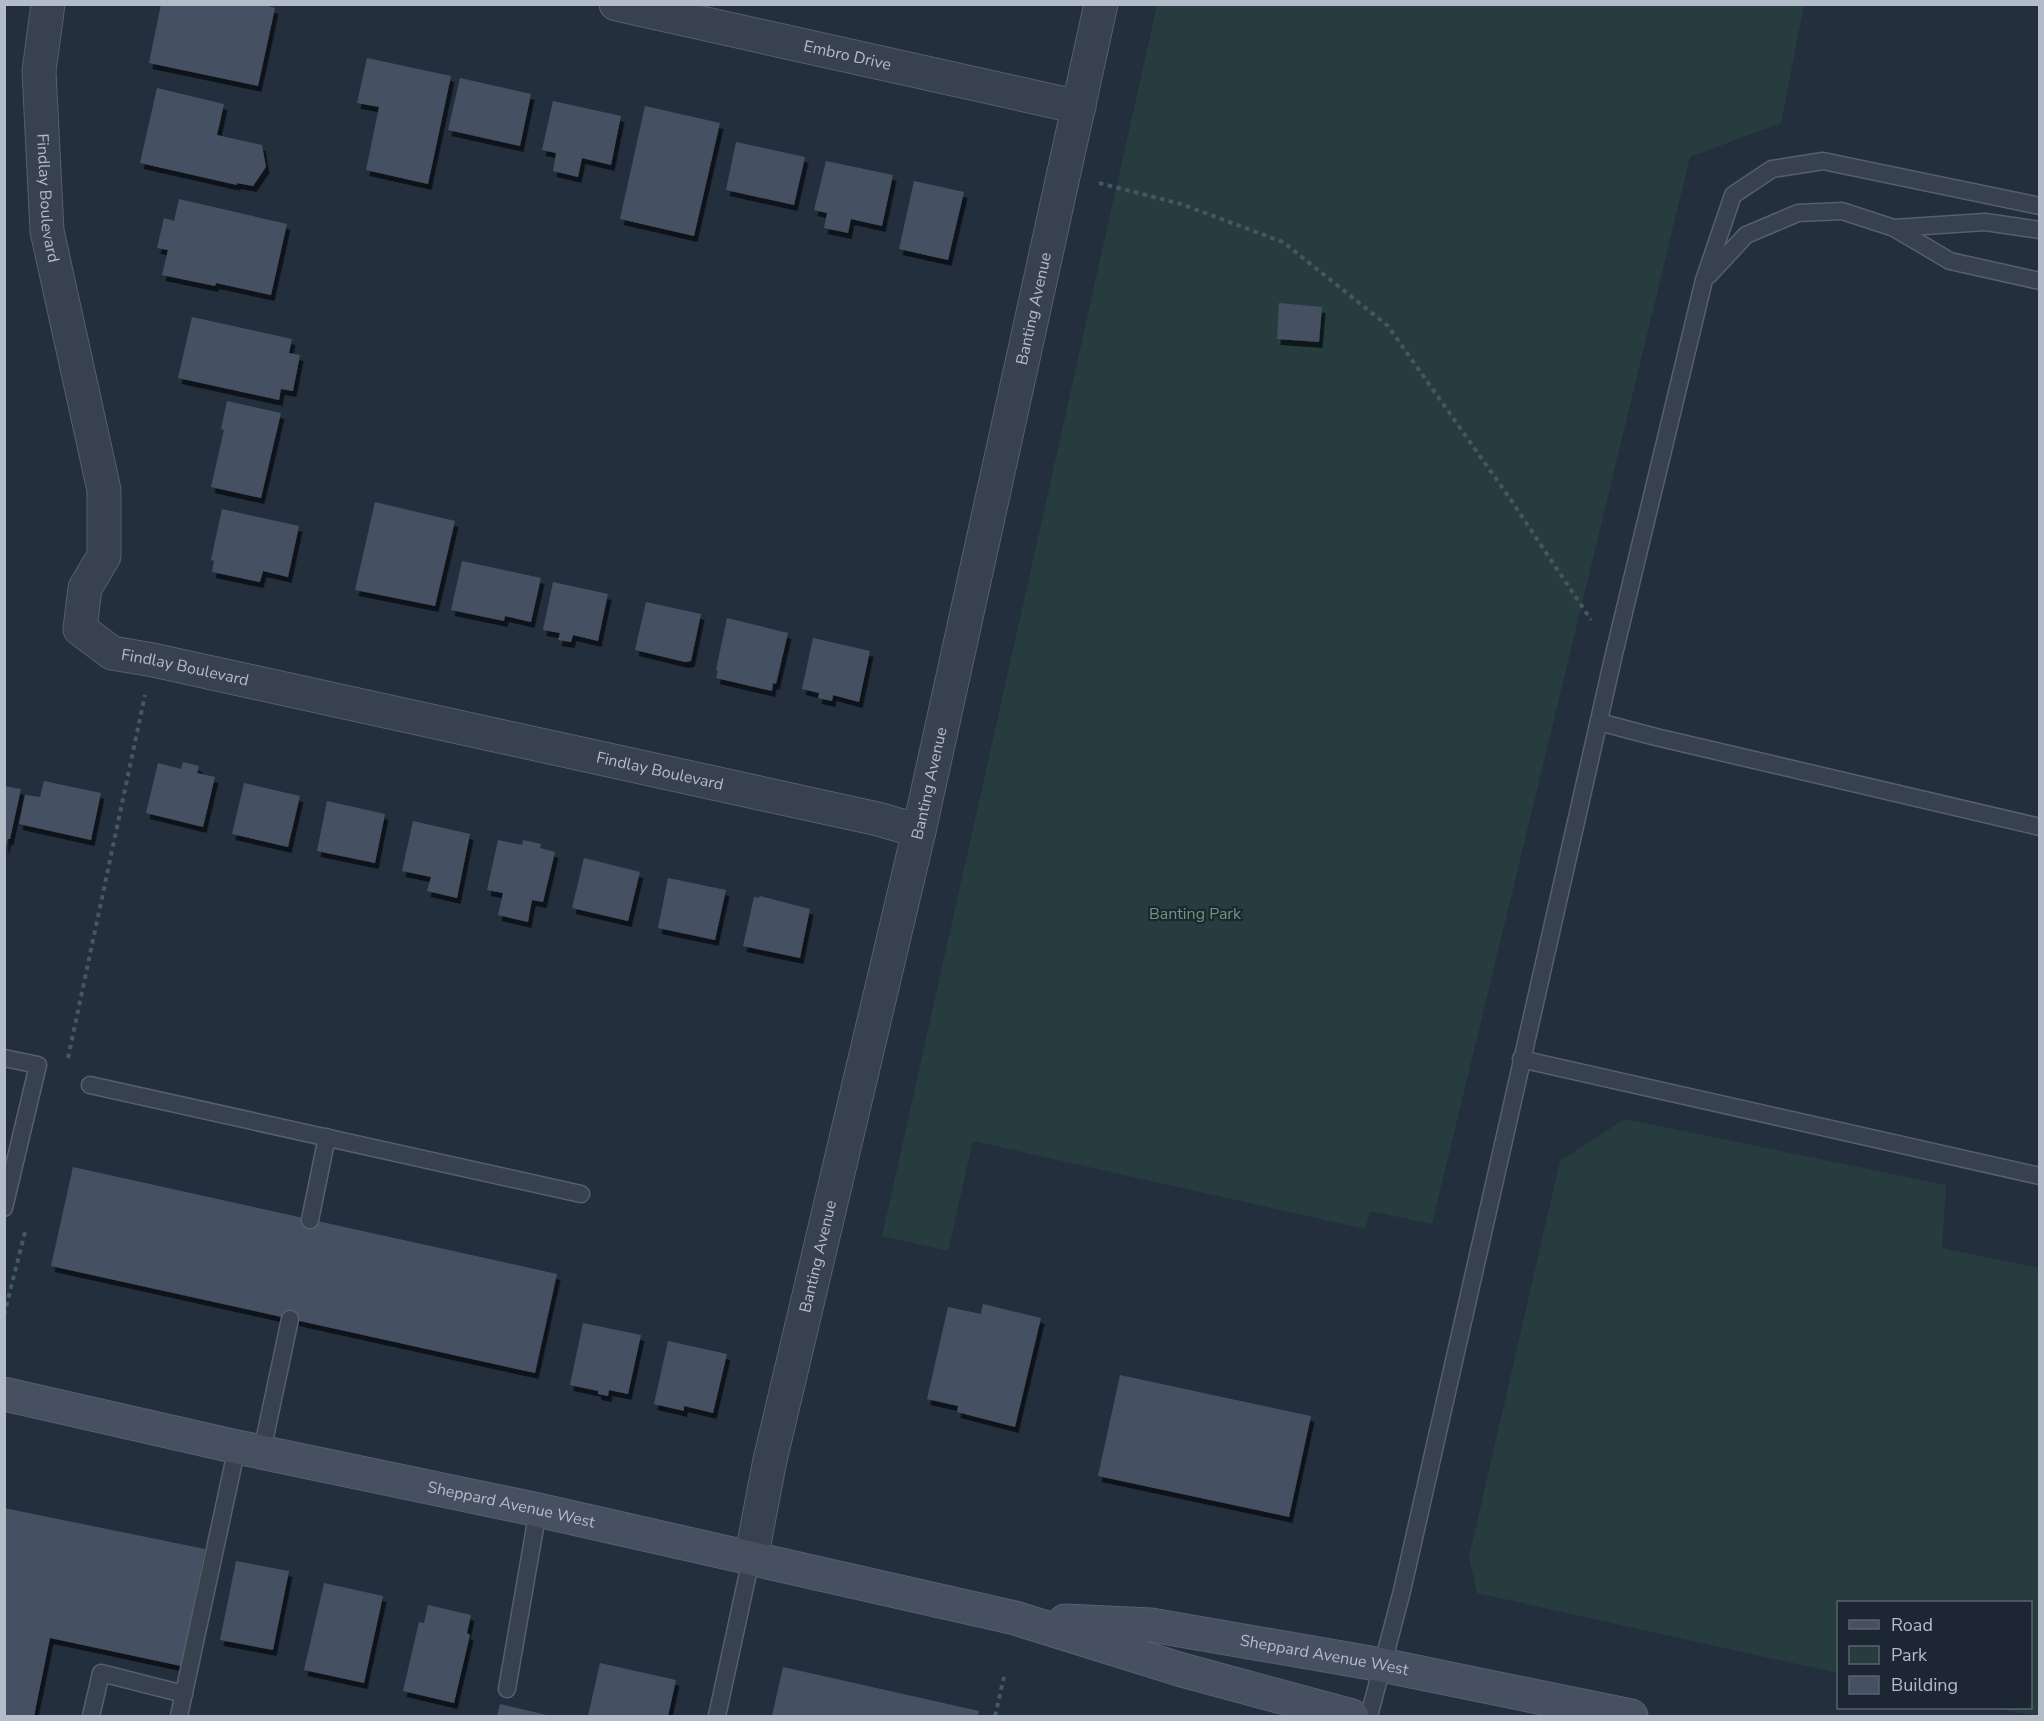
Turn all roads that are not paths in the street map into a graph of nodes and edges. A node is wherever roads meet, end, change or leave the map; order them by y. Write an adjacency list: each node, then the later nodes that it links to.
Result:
1 (48, 4): 12 (street, Findlay Boulevard)
2 (616, 4): 4 (street, Embro Drive)
3 (1101, 4): 4 (street, Banting Avenue)
4 (1079, 107): 12 (street, Banting Avenue)
5 (2040, 206): 8 (lane)
6 (1894, 228): 7 (lane); 8 (lane); 9 (lane)
7 (2040, 230)
8 (1704, 280): 10 (lane)
9 (2040, 280)
10 (1599, 722): 11 (lane); 14 (lane)
11 (2040, 827)
12 (919, 831): 25 (street, Banting Avenue)
13 (4, 1058): 19 (lane)
14 (1521, 1059): 17 (lane); 27 (lane)
15 (90, 1085): 16 (lane)
16 (327, 1137): 18 (lane); 20 (lane)
17 (2040, 1176)
18 (581, 1194)
19 (4, 1208)
20 (310, 1220)
21 (290, 1319): 23 (lane)
22 (4, 1394): 23 (main road, Sheppard Avenue West)
23 (250, 1449): 24 (main road, Sheppard Avenue West); 29 (lane)
24 (538, 1510): 25 (main road, Sheppard Avenue West); 28 (lane)
25 (751, 1559): 26 (main road, Sheppard Avenue West); 32 (lane)
26 (1016, 1618): 27 (main road, Sheppard Avenue West); 33 (main road, Sheppard Avenue West)
27 (1382, 1665): 34 (lane); 35 (main road, Sheppard Avenue West)
28 (507, 1689)
29 (184, 1694): 30 (lane); 31 (lane)
30 (91, 1716)
31 (179, 1716)
32 (717, 1716)
33 (1352, 1716)
34 (1369, 1716)
35 (1630, 1716)

